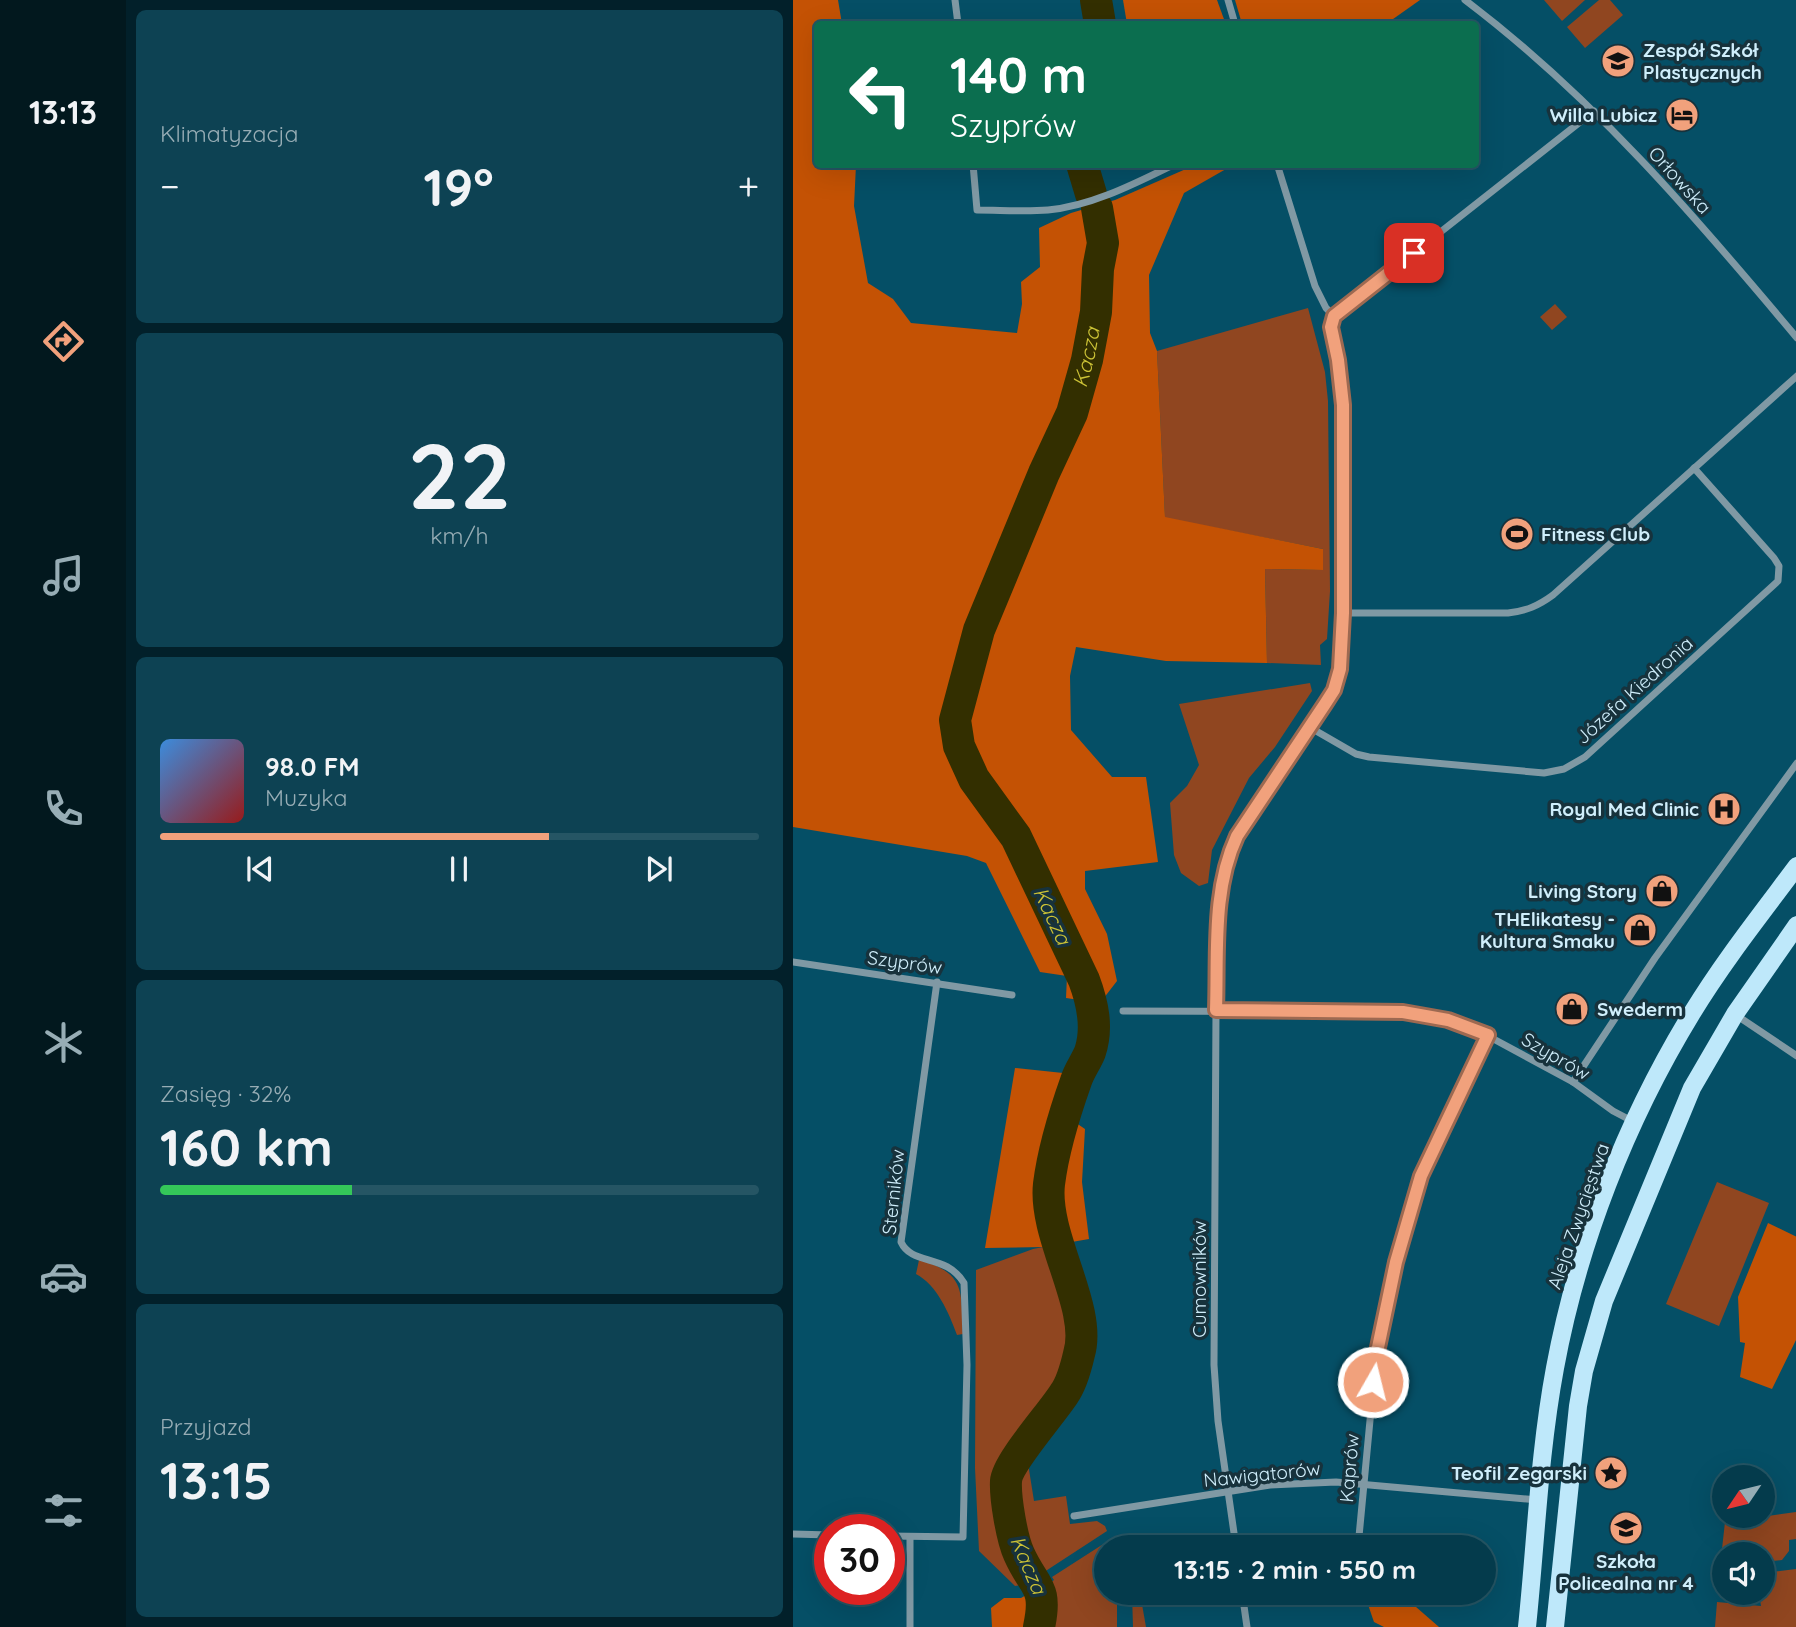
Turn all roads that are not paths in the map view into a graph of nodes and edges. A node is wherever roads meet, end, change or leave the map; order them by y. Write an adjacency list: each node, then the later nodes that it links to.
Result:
1 (955, 0): 4 (street)
2 (1228, 0): 5 (street)
3 (1465, 0): 6 (street, Orłowska)
4 (958, 21)
5 (1234, 21)
6 (1594, 110): 10 (street); 11 (street, Orłowska)
7 (973, 168): 8 (street)
8 (1166, 168)
9 (1278, 168): 10 (street)
10 (1334, 316): 14 (street, Cumowników)
11 (1796, 338)
12 (1796, 376): 13 (street)
13 (1694, 468): 14 (street); 15 (street, Józefa Kiedronia)
14 (1343, 613): 15 (street, Cumowników)
15 (1311, 728): 22 (street, Cumowników)
16 (1796, 763): 27 (street)
17 (1796, 866): 28 (main road, Aleja Zwycięstwa)
18 (1796, 925): 24 (main road)
19 (793, 962): 20 (street, Szyprów)
20 (937, 982): 21 (street, Szyprów); 38 (street, Sterników)
21 (1012, 995)
22 (1216, 1010): 23 (street, Szyprów); 25 (street, Szyprów); 30 (street, Cumowników)
23 (1123, 1011)
24 (1735, 1014): 26 (street); 43 (main road)
25 (1488, 1035): 27 (street, Szyprów); 29 (street, Kaprów)
26 (1796, 1056)
27 (1573, 1082): 28 (street, Szyprów)
28 (1635, 1122): 31 (main road, Aleja Zwycięstwa)
29 (1363, 1485): 30 (street, Nawigatorów); 31 (street, Nawigatorów); 36 (street, Kaprów)
30 (1228, 1492): 32 (street, Nawigatorów); 35 (street, Cumowników)
31 (1538, 1500): 42 (main road, Aleja Zwycięstwa)
32 (1074, 1516)
33 (793, 1534): 34 (street)
34 (814, 1535)
35 (1234, 1535)
36 (1359, 1535)
37 (905, 1537): 38 (street)
38 (910, 1537): 40 (street)
39 (1244, 1605): 41 (street)
40 (910, 1627)
41 (1247, 1627)
42 (1527, 1627)
43 (1555, 1627)

